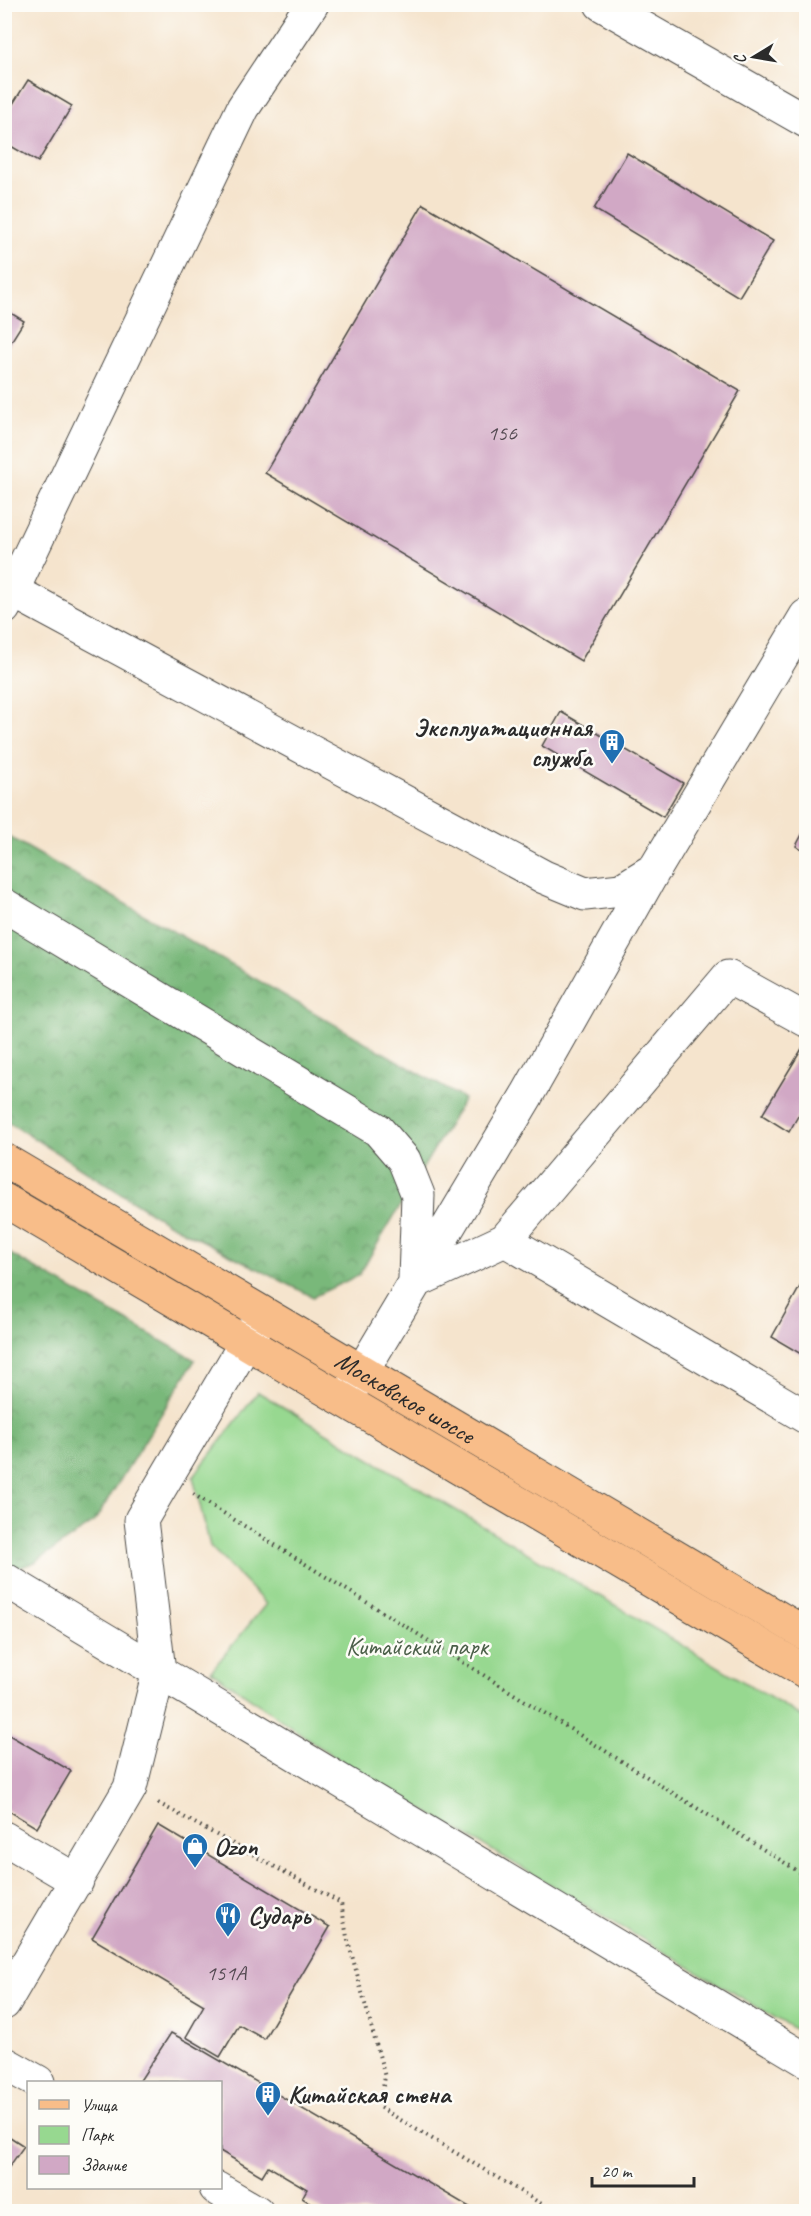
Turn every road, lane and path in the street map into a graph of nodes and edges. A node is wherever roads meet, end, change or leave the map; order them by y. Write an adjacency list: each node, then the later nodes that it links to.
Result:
1 (312, 4): 4 (lane)
2 (601, 4): 3 (lane)
3 (807, 121)
4 (9, 600): 6 (lane)
5 (807, 616): 6 (lane)
6 (655, 869): 12 (lane)
7 (4, 905): 12 (lane)
8 (807, 1020): 11 (lane)
9 (4, 1160): 13 (main road, Московское шоссе)
10 (4, 1200): 14 (main road, Московское шоссе)
11 (505, 1240): 12 (lane); 17 (lane)
12 (415, 1282): 15 (lane)
13 (263, 1313): 14 (lane); 15 (main road, Московское шоссе)
14 (246, 1343): 16 (main road, Московское шоссе); 18 (lane)
15 (363, 1371): 16 (lane); 20 (main road, Московское шоссе)
16 (345, 1399): 22 (main road, Московское шоссе)
17 (807, 1417)
18 (166, 1478): 21 (lane); 25 (path)
19 (4, 1579): 21 (lane)
20 (807, 1634)
21 (159, 1671): 23 (lane); 28 (lane)
22 (807, 1672)
23 (130, 1788): 26 (lane); 33 (path)
24 (4, 1838): 26 (lane)
25 (807, 1876)
26 (77, 1881): 27 (lane)
27 (4, 2003)
28 (807, 2060)
29 (4, 2063): 30 (lane)
30 (36, 2081)
31 (219, 2189): 32 (lane)
32 (257, 2211)
33 (555, 2211)

